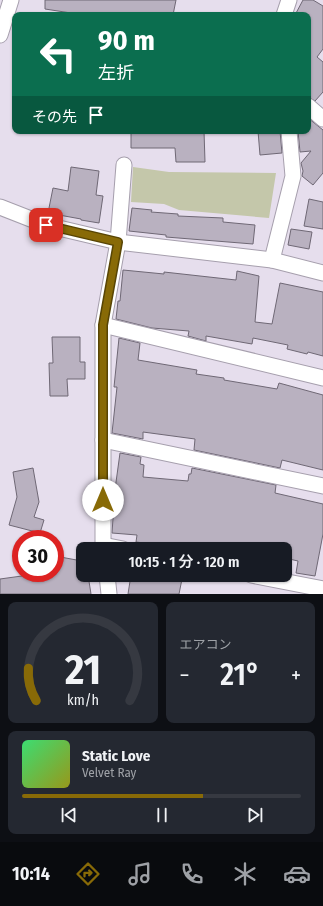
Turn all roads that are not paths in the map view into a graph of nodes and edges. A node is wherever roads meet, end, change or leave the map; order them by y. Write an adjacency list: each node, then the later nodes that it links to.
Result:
1 (11, 0): 4 (street)
2 (289, 0): 3 (street)
3 (285, 12)
4 (0, 35)
5 (311, 109): 6 (street)
6 (323, 119)
7 (289, 134): 11 (street)
8 (124, 165): 10 (street)
9 (0, 206): 10 (street)
10 (118, 242): 11 (street); 13 (street)
11 (272, 260): 12 (street)
12 (323, 273)
13 (103, 325): 14 (street); 15 (street)
14 (323, 378)
15 (103, 440): 16 (street); 17 (street)
16 (323, 486)
17 (103, 542)
18 (108, 582): 21 (street)
19 (285, 582): 20 (street)
20 (323, 590)
21 (110, 594)

